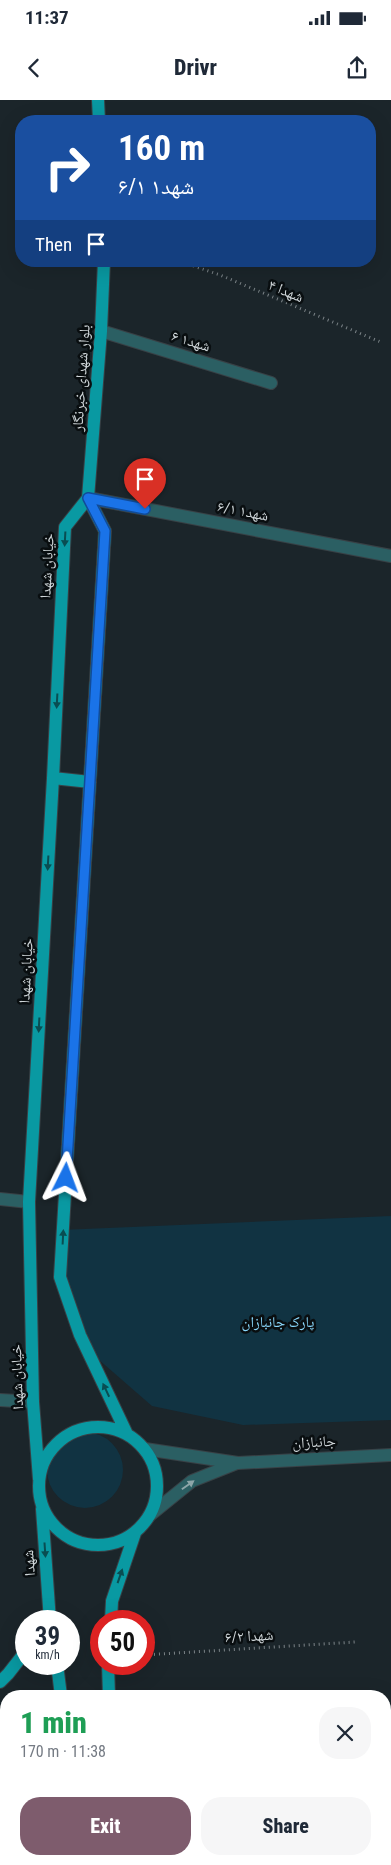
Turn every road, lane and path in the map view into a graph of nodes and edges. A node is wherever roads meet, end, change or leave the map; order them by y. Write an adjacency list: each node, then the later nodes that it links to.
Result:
1 (98, 100): 2 (main road)
2 (99, 115)
3 (104, 267): 5 (main road, بلوار شهدای خبرنگار)
4 (197, 267): 6 (path, شهدا ۴)
5 (101, 331): 7 (street, شهد۱ ۶); 8 (main road, بلوار شهدای خبرنگار)
6 (383, 343)
7 (271, 383)
8 (88, 498): 9 (street, شهد۱ ۶/۱); 10 (main road, خیابان شهدا, one-way to 10); 11 (main road)
9 (391, 556)
10 (53, 778): 11 (main road); 13 (main road, خیابان شهدا, one-way to 13)
11 (90, 782): 16 (main road, one-way to 11)
12 (0, 1199): 13 (street)
13 (29, 1202): 15 (main road, خیابان شهدا)
14 (0, 1400): 15 (street)
15 (33, 1402): 20 (main road, خیابان شهدا)
16 (127, 1434): 17 (main road); 20 (main road)
17 (145, 1449): 19 (street); 22 (main road)
18 (391, 1455): 19 (street, جانبازان)
19 (238, 1462): 22 (street, one-way to 19)
20 (39, 1479): 21 (main road)
21 (41, 1502): 23 (main road); 24 (main road, شهدا, one-way to 24)
22 (150, 1515): 23 (main road)
23 (135, 1533): 25 (main road, one-way to 23)
24 (49, 1610)
25 (111, 1610)
26 (355, 1642): 27 (path, شهدا ۶/۲)
27 (155, 1654)
28 (15, 1665): 31 (main road)
29 (58, 1675): 32 (main road)
30 (109, 1675): 33 (main road)
31 (0, 1682)
32 (60, 1690)
33 (110, 1690)

